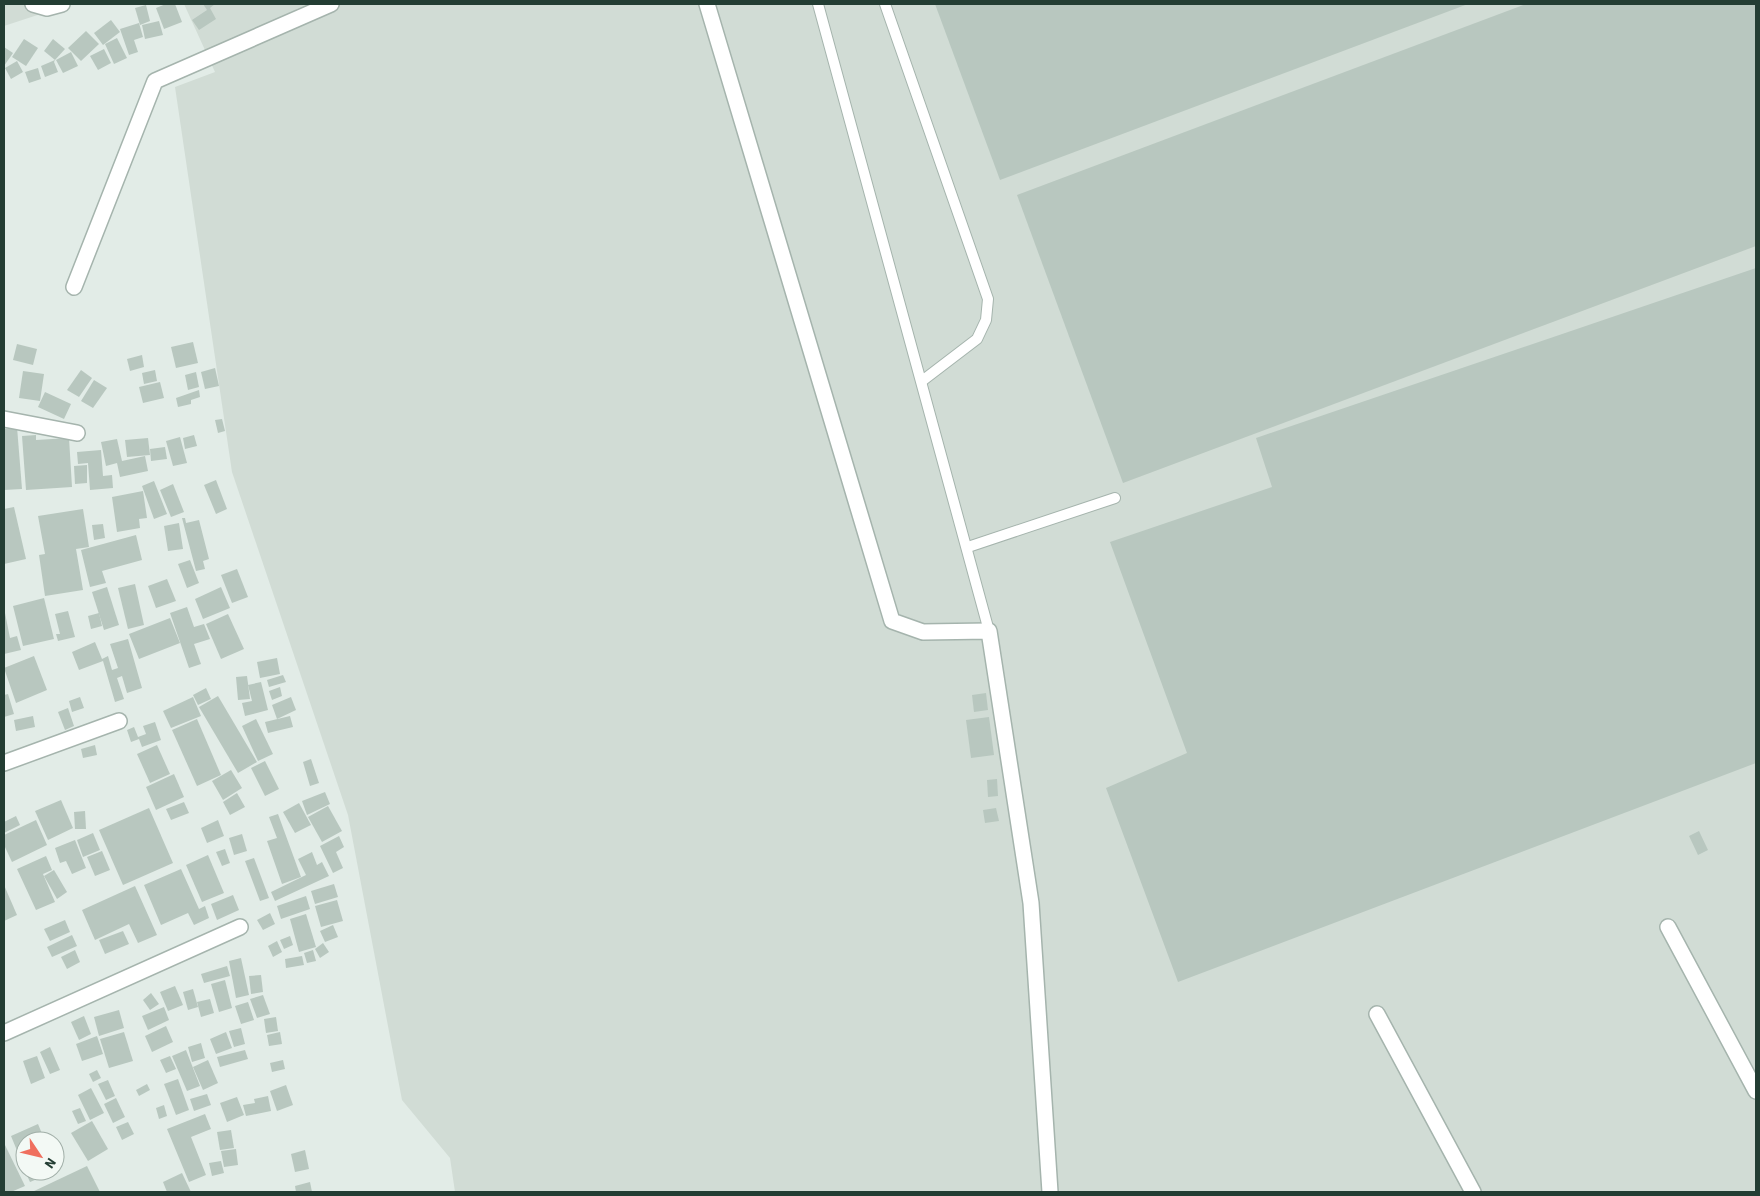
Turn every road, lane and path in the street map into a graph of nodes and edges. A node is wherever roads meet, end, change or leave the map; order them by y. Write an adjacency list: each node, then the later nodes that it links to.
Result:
1 (34, 4): 2 (street)
2 (62, 4)
3 (331, 4): 7 (street)
4 (707, 4): 13 (street)
5 (818, 4): 8 (lane)
6 (885, 4): 8 (lane)
7 (74, 287)
8 (922, 381): 12 (lane)
9 (4, 419): 10 (street)
10 (77, 434)
11 (1115, 498): 12 (lane)
12 (968, 547): 13 (lane)
13 (989, 631): 21 (street)
14 (119, 721): 15 (street)
15 (4, 763)
16 (240, 927): 19 (street)
17 (1668, 927): 20 (street)
18 (1377, 1014): 22 (street)
19 (4, 1033)
20 (1756, 1091)
21 (1050, 1192)
22 (1473, 1192)

